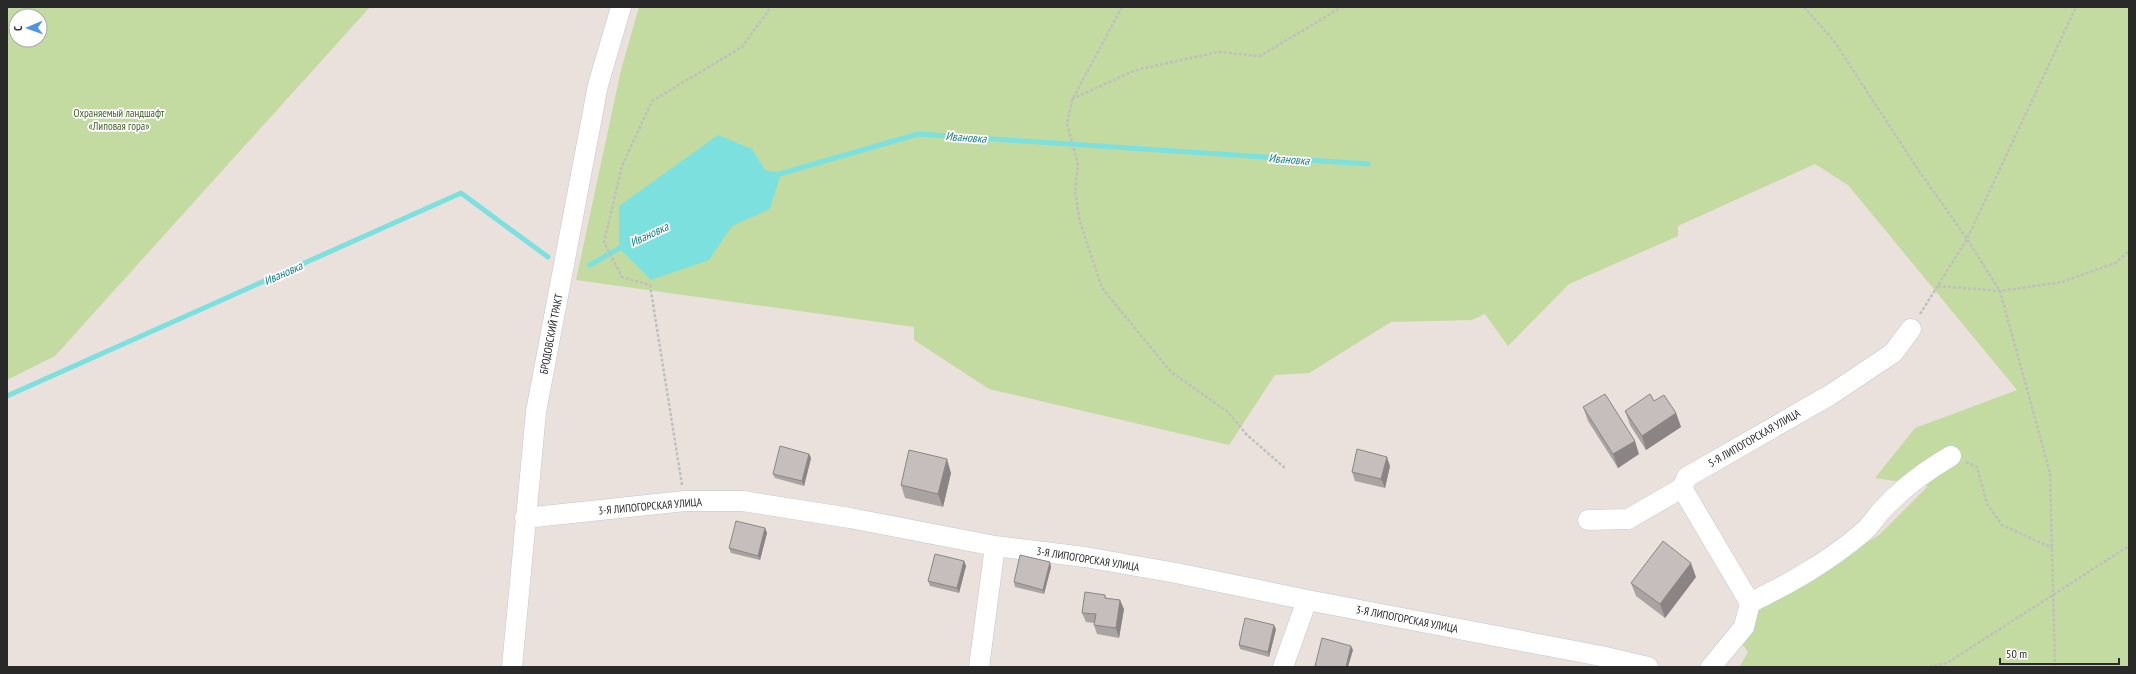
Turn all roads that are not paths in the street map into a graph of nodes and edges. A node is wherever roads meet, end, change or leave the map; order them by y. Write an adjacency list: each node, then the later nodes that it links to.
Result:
1 (621, 7): 5 (street, БРОДОВСКИЙ ТРАКТ)
2 (1911, 329): 4 (street, 5-Я ЛИПОГОРСКАЯ УЛИЦА)
3 (1951, 456): 9 (street)
4 (1682, 488): 6 (street, 5-Я ЛИПОГОРСКАЯ УЛИЦА); 9 (street)
5 (525, 518): 7 (street, 3-Я ЛИПОГОРСКАЯ УЛИЦА); 10 (street, БРОДОВСКИЙ ТРАКТ)
6 (1588, 520)
7 (995, 546): 8 (street, 3-Я ЛИПОГОРСКАЯ УЛИЦА); 11 (street)
8 (1307, 600): 12 (street); 13 (street, 3-Я ЛИПОГОРСКАЯ УЛИЦА)
9 (1750, 603): 14 (street)
10 (512, 667)
11 (979, 667)
12 (1283, 667)
13 (1648, 667)
14 (1711, 667)

